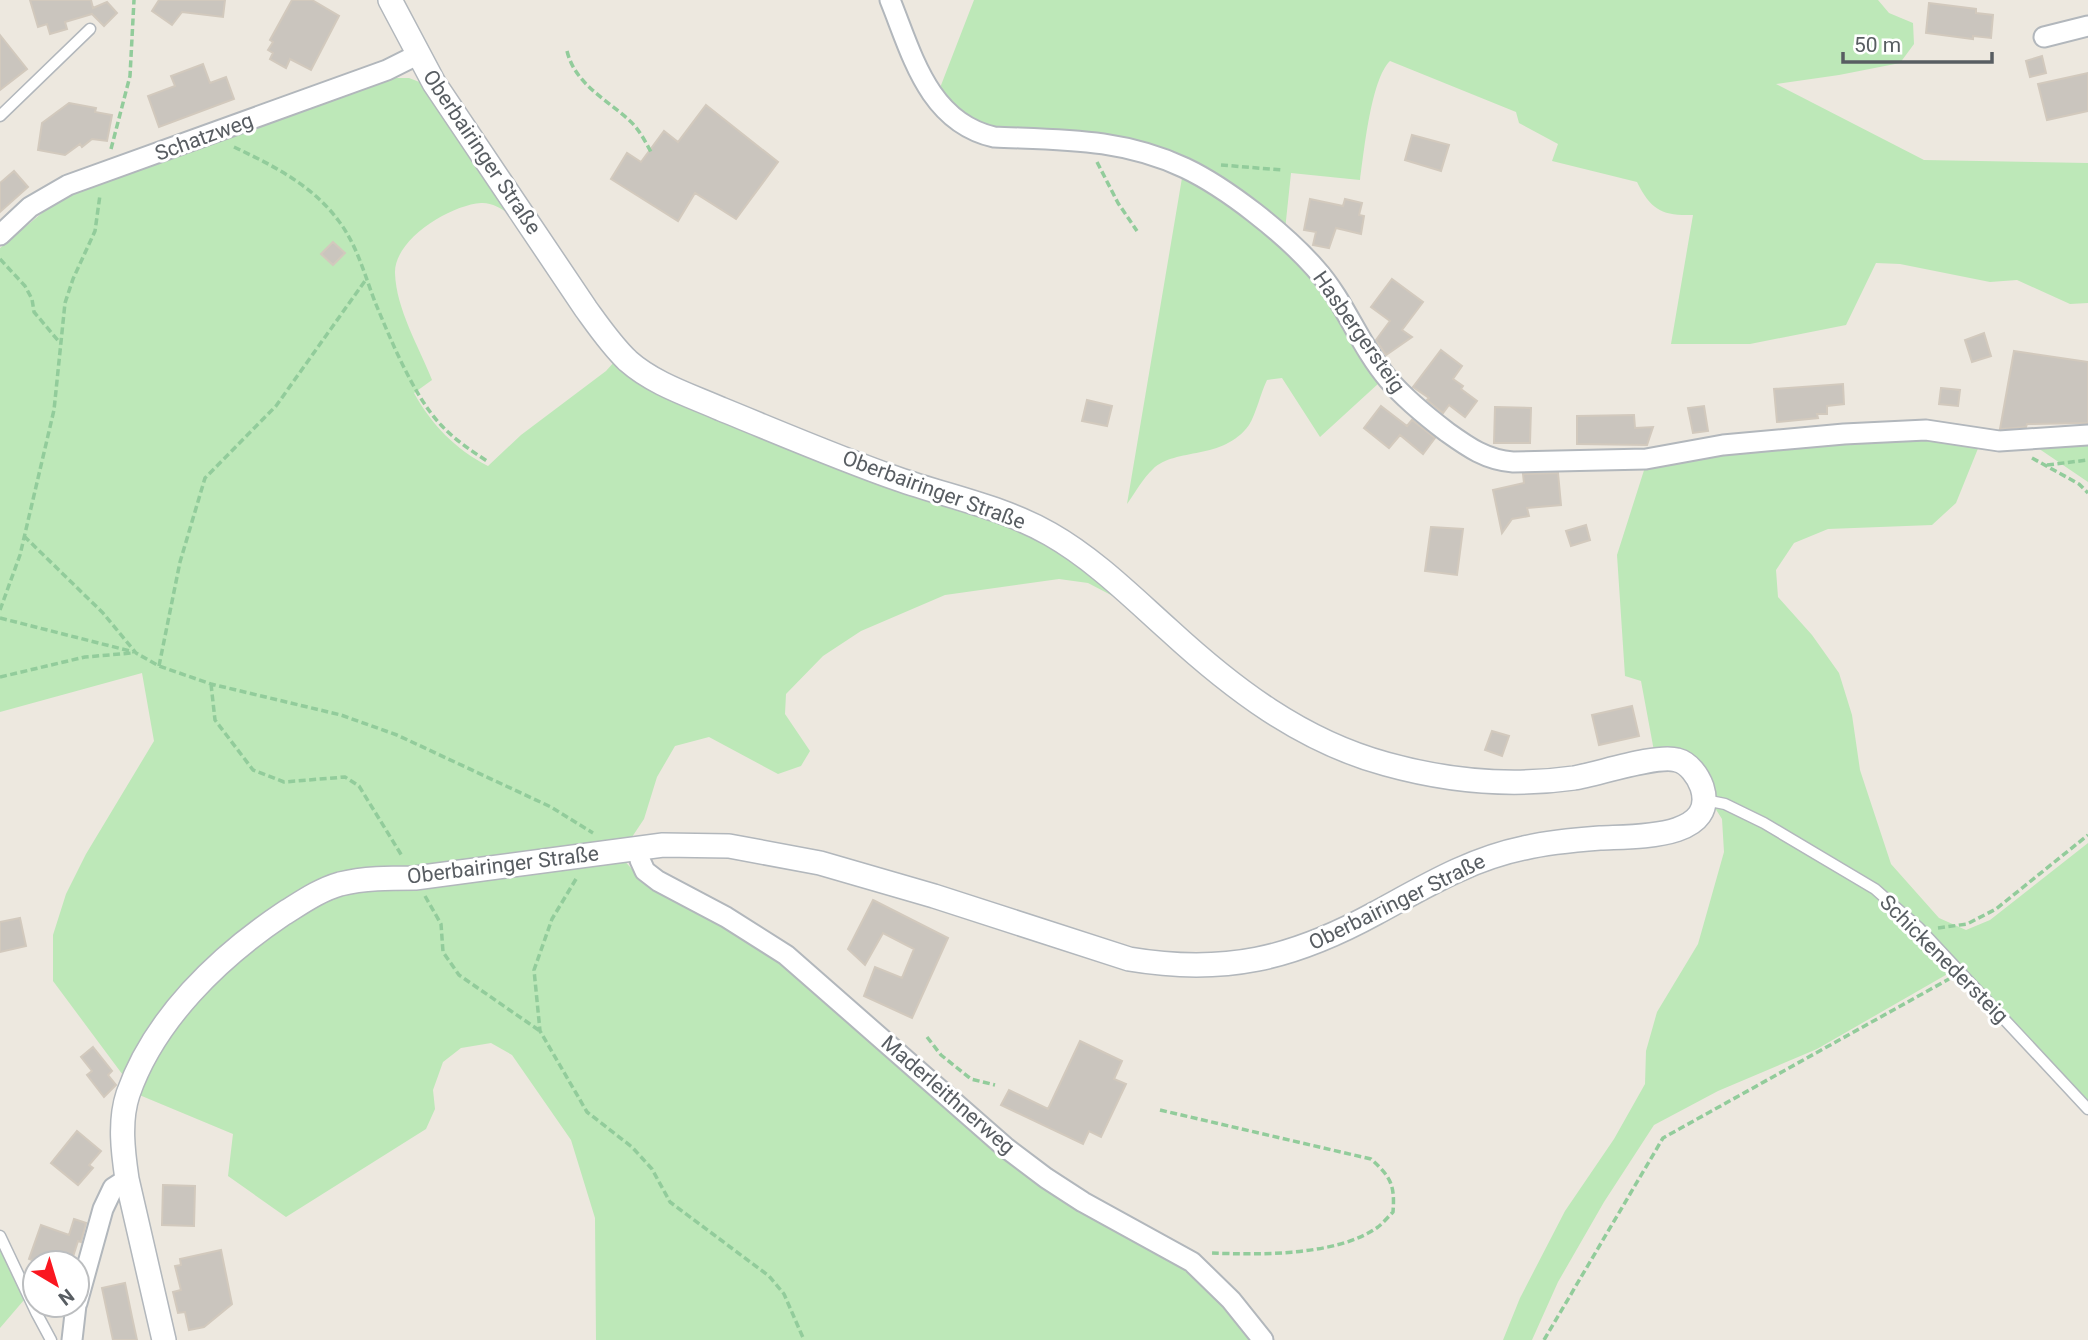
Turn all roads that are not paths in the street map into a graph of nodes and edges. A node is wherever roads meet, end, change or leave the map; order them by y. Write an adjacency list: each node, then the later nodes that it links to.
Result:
1 (390, 0): 6 (street, Oberbairinger Straße)
2 (890, 0): 9 (street, Hasbergersteig)
3 (2088, 26): 5 (street)
4 (90, 29): 7 (lane)
5 (2044, 37)
6 (418, 55): 8 (street, Schatzweg); 10 (street, Oberbairinger Straße)
7 (0, 116)
8 (0, 235)
9 (2088, 435)
10 (1704, 800): 11 (street, Oberbairinger Straße); 12 (lane, Schickenedersteig)
11 (639, 848): 13 (street, Oberbairinger Straße); 20 (street, Maderleithnerweg)
12 (2088, 1109)
13 (127, 1179): 15 (street); 19 (street, Oberbairinger Straße)
14 (0, 1236): 17 (lane)
15 (91, 1253)
16 (75, 1319): 18 (street)
17 (51, 1340)
18 (72, 1340)
19 (164, 1340)
20 (1263, 1340)

